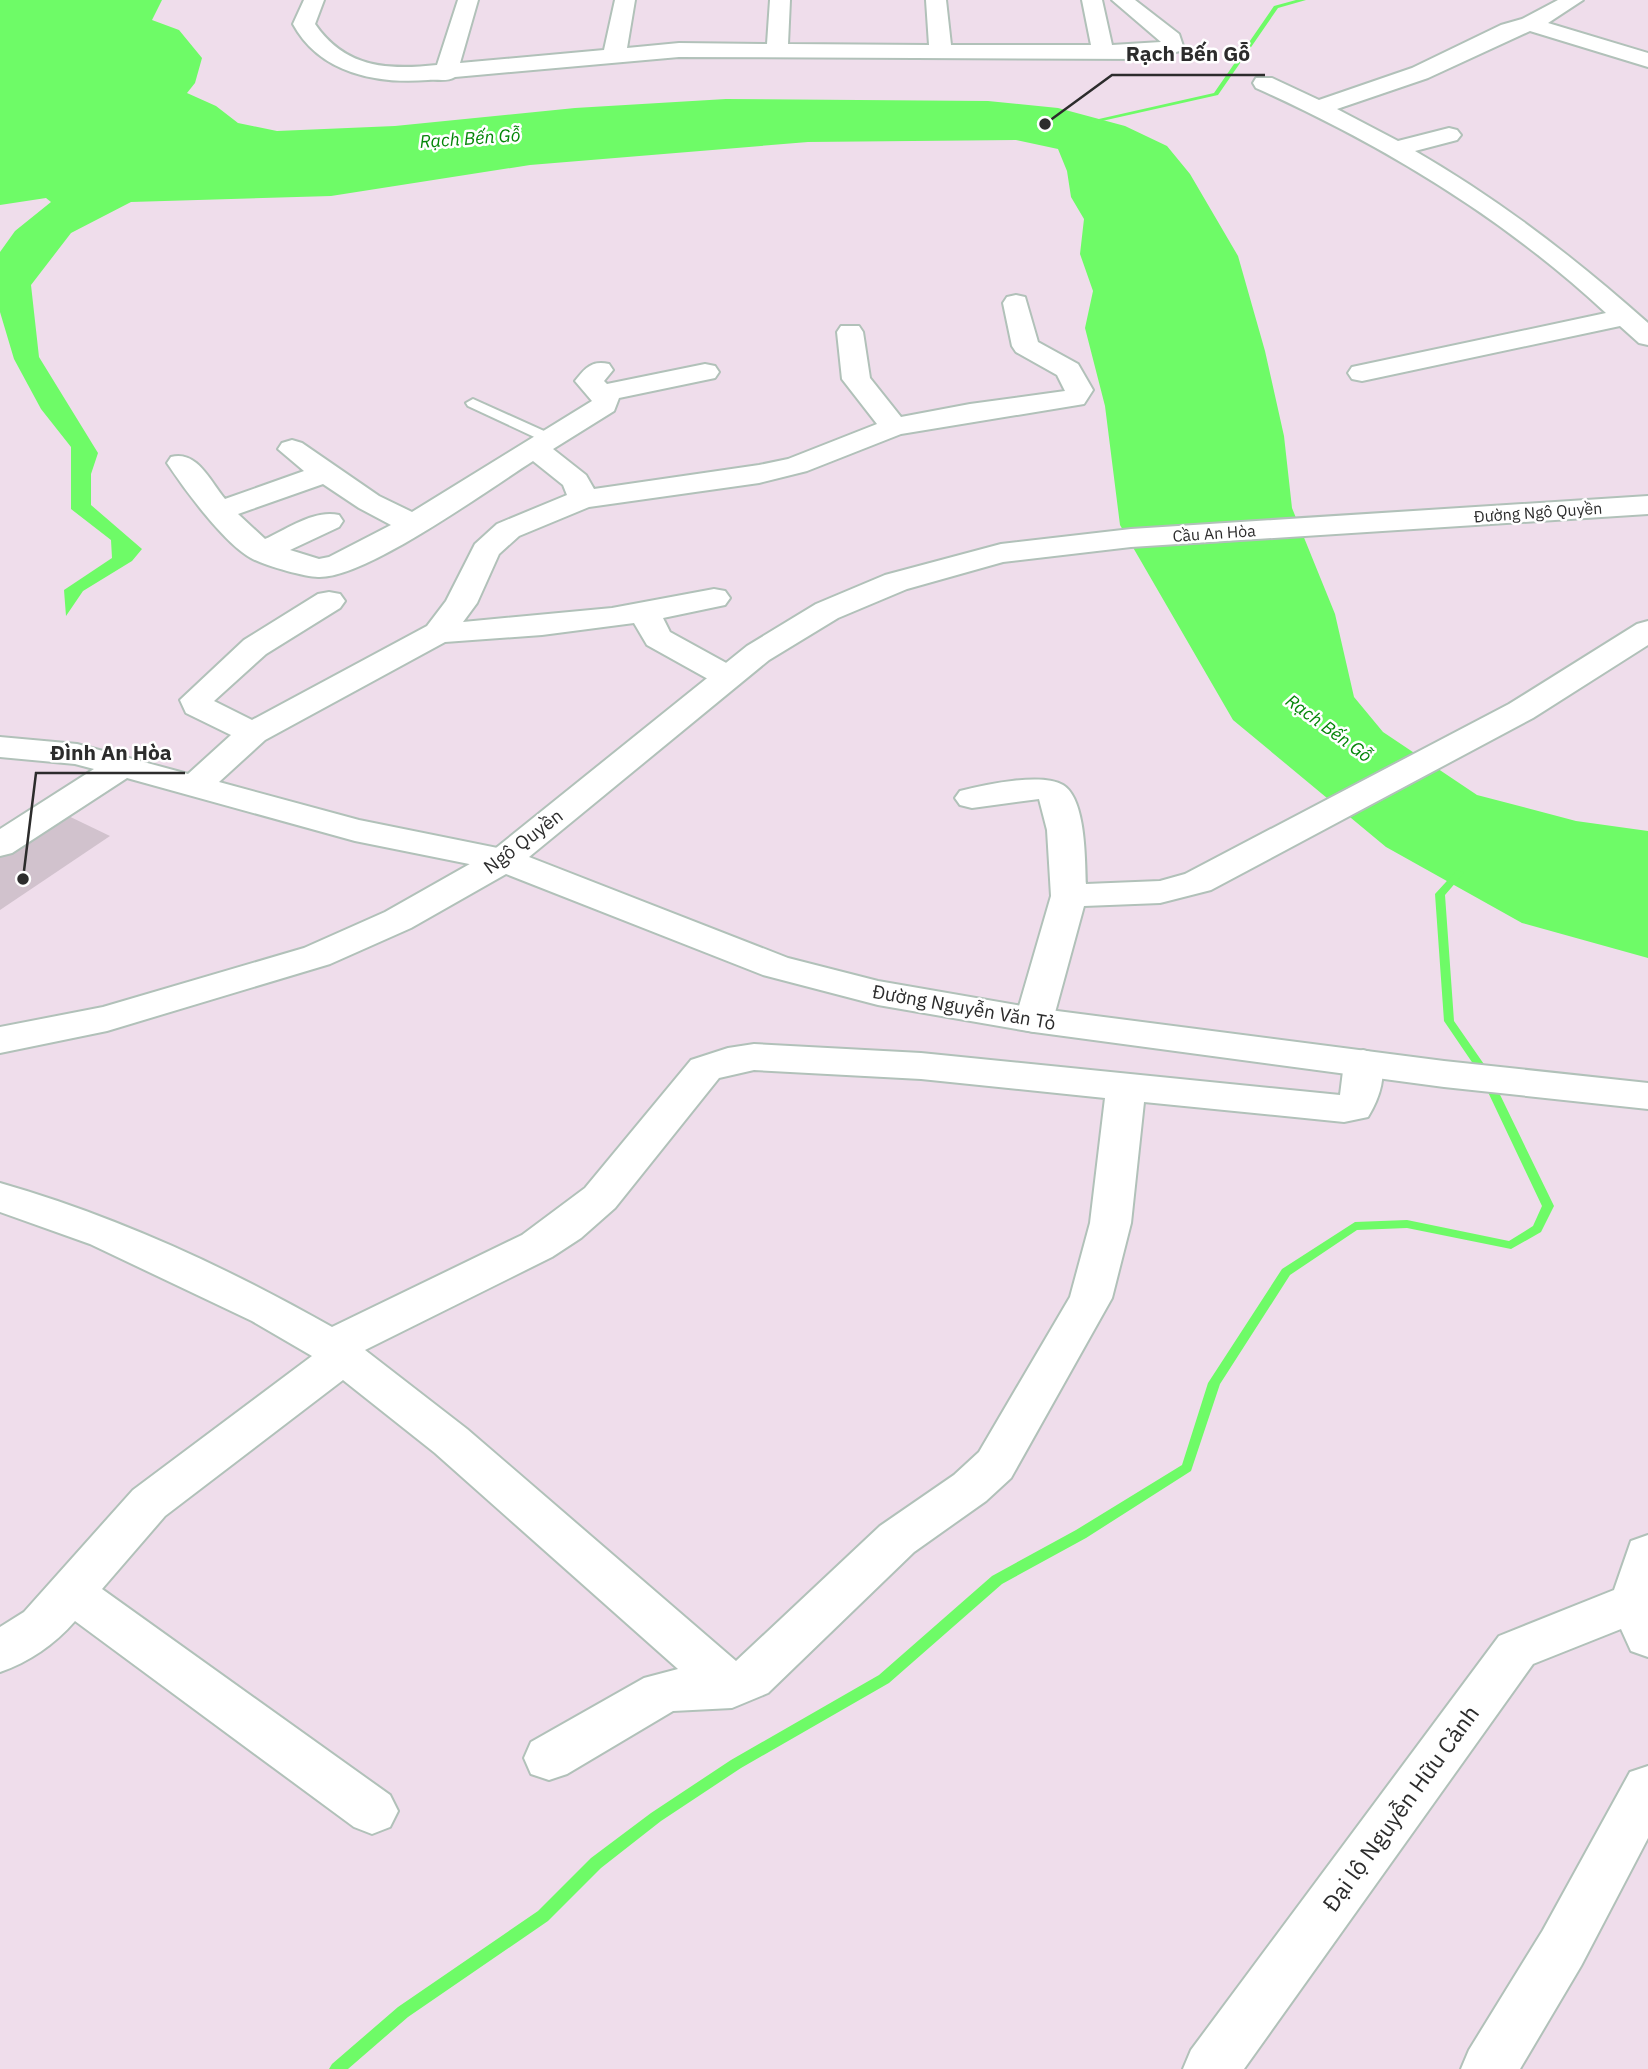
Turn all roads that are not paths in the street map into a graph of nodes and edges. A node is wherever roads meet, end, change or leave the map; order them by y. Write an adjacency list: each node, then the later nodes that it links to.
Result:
1 (314, 0): 15 (street)
2 (468, 0): 15 (street)
3 (625, 0): 13 (street)
4 (780, 0): 10 (street)
5 (936, 0): 11 (street)
6 (1092, 0): 12 (street)
7 (1122, 0): 12 (street)
8 (1573, 0): 9 (street)
9 (1530, 24): 14 (street); 17 (street)
10 (778, 51): 11 (street); 13 (street)
11 (940, 51): 12 (street)
12 (1103, 52)
13 (614, 57): 15 (street)
14 (1648, 60)
15 (446, 74)
16 (1264, 83): 17 (street)
17 (1320, 107): 19 (street)
18 (1449, 135): 19 (street)
19 (1395, 149): 21 (street)
20 (1016, 303): 27 (street)
21 (1624, 317): 23 (street); 25 (street)
22 (850, 332): 27 (street)
23 (1648, 337)
24 (705, 372): 28 (street)
25 (1362, 373)
26 (473, 403): 28 (lane)
27 (894, 427): 32 (street)
28 (541, 443): 32 (street); 37 (street)
29 (292, 449): 31 (street)
30 (181, 463): 34 (street)
31 (325, 473): 34 (street); 37 (street)
32 (583, 499): 44 (street)
33 (1648, 505): 35 (street, Đường Ngô Quyền)
34 (219, 511): 38 (street)
35 (1428, 519): 39 (street, Cầu An Hòa)
36 (328, 521): 38 (street)
37 (412, 524): 38 (street)
38 (262, 552)
39 (1001, 553): 45 (street, Ngô Quyền)
40 (714, 598): 42 (street)
41 (329, 601): 46 (street)
42 (643, 611): 44 (street); 45 (street)
43 (1648, 631): 53 (street)
44 (438, 633): 46 (street)
45 (728, 677): 52 (street, Ngô Quyền)
46 (253, 733): 49 (street)
47 (0, 747): 48 (street, Đường Nguyễn Văn Tỏ)
48 (122, 766): 49 (street, Đường Nguyễn Văn Tỏ); 51 (street)
49 (196, 785): 52 (street, Đường Nguyễn Văn Tỏ)
50 (972, 797): 53 (street)
51 (0, 845)
52 (504, 860): 54 (street, Đường Nguyễn Văn Tỏ); 55 (street, Ngô Quyền)
53 (1069, 896): 54 (street)
54 (1034, 1020): 56 (street, Đường Nguyễn Văn Tỏ)
55 (0, 1040)
56 (1363, 1063): 57 (street); 58 (street, Đường Nguyễn Văn Tỏ)
57 (1125, 1088): 60 (street); 65 (street)
58 (1648, 1096)
59 (0, 1197): 60 (street)
60 (337, 1352): 62 (street); 65 (street)
61 (1648, 1554): 63 (street, Đại lộ Nguyễn Hữu Cảnh)
62 (72, 1593): 64 (street); 68 (street)
63 (1641, 1620): 69 (street, Đại lộ Nguyễn Hữu Cảnh)
64 (0, 1651)
65 (732, 1687): 66 (street)
66 (550, 1758)
67 (1648, 1788): 70 (street)
68 (372, 1811)
69 (1211, 2069)
70 (1489, 2069)

